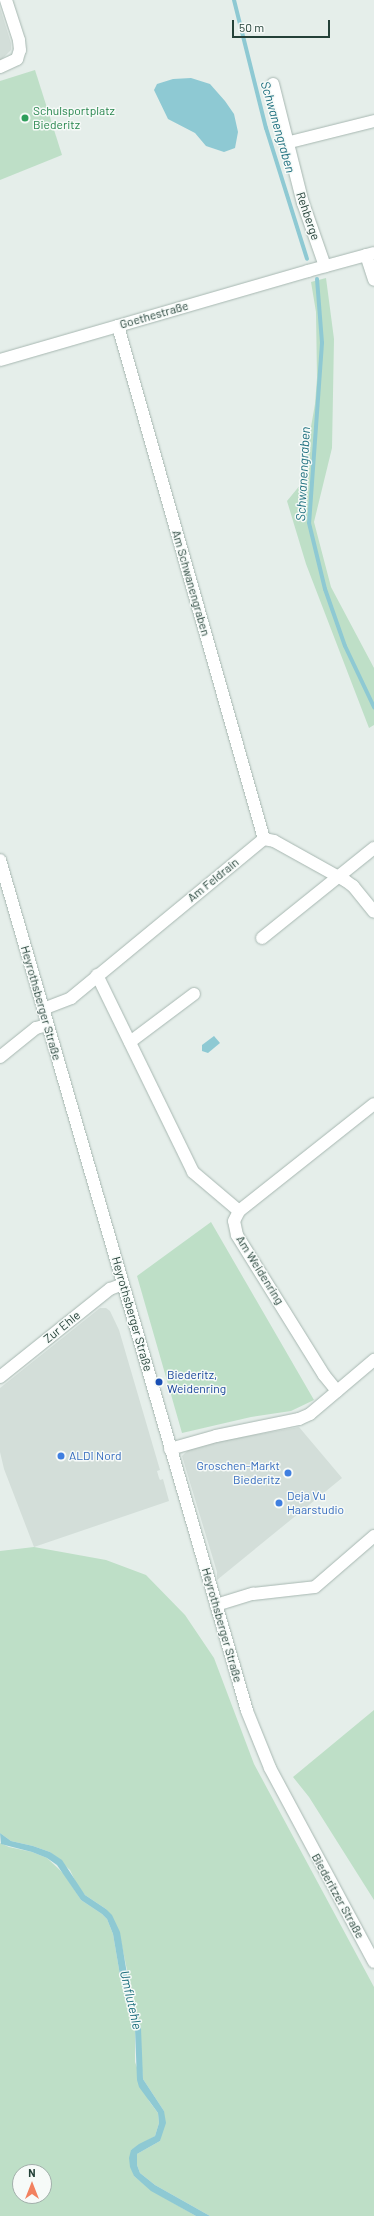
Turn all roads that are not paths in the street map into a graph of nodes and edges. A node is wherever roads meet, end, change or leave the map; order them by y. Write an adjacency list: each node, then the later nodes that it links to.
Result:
1 (6, 0): 2 (street)
2 (0, 67)
3 (273, 84): 5 (street, Rehberge)
4 (374, 122): 5 (street)
5 (286, 143): 7 (street, Rehberge)
6 (370, 254): 7 (street); 8 (street)
7 (326, 266): 9 (street, Goethestraße)
8 (374, 280)
9 (118, 326): 10 (street, Goethestraße); 11 (street, Am Schwanengraben)
10 (0, 360)
11 (264, 839): 14 (street); 17 (street, Am Feldrain)
12 (374, 848): 14 (street)
13 (1, 868): 19 (street, Heyrothsberger Straße)
14 (338, 876): 15 (street); 16 (street)
15 (374, 912)
16 (262, 938)
17 (97, 975): 19 (street, Am Feldrain); 21 (street)
18 (194, 994): 21 (street)
19 (43, 1009): 20 (street, Heyrothsberger Straße)
20 (47, 1025): 22 (street); 25 (street, Heyrothsberger Straße)
21 (130, 1042): 24 (street)
22 (0, 1057)
23 (374, 1104): 24 (street)
24 (239, 1211): 28 (street, Am Weidenring)
25 (123, 1284): 27 (street, Zur Ehle); 29 (street, Heyrothsberger Straße)
26 (374, 1360): 28 (street)
27 (1, 1375)
28 (337, 1391): 29 (street)
29 (170, 1449): 31 (street, Heyrothsberger Straße)
30 (374, 1536): 31 (street)
31 (216, 1605): 32 (street, Heyrothsberger Straße)
32 (302, 1830): 33 (street, Biederitzer Straße)
33 (374, 1962)

